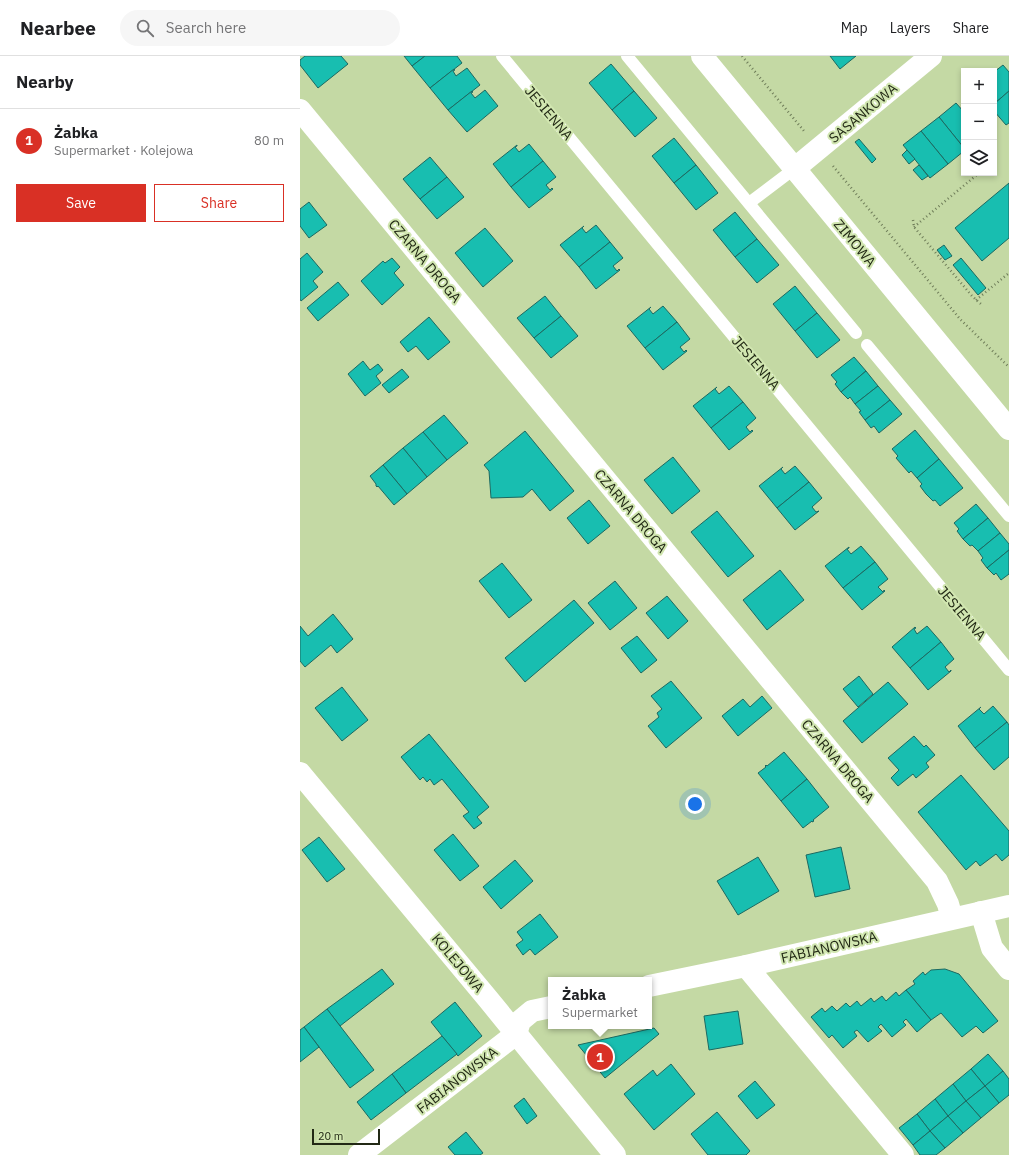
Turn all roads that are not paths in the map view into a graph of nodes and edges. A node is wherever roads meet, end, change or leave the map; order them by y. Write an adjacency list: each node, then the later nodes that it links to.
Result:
1 (502, 56): 12 (lane, JESIENNA)
2 (627, 56): 7 (lane)
3 (702, 56): 6 (street, ZIMOWA)
4 (931, 56): 6 (street, SASANKOWA)
5 (300, 110): 16 (street, CZARNA DROGA)
6 (794, 169): 7 (lane); 10 (street, ZIMOWA)
7 (749, 203): 8 (lane)
8 (856, 333)
9 (867, 345): 11 (lane)
10 (1008, 428)
11 (1009, 516)
12 (1009, 670)
13 (300, 773): 21 (street, KOLEJOWA)
14 (1009, 906): 15 (street, FABIANOWSKA)
15 (981, 912): 16 (street, FABIANOWSKA); 18 (street)
16 (952, 918): 17 (street, FABIANOWSKA)
17 (746, 966): 19 (street, FABIANOWSKA); 24 (street)
18 (1009, 969)
19 (652, 985)
20 (548, 1008): 21 (street, FABIANOWSKA)
21 (516, 1034): 22 (street, FABIANOWSKA); 23 (street, KOLEJOWA)
22 (359, 1155)
23 (615, 1155)
24 (903, 1155)

